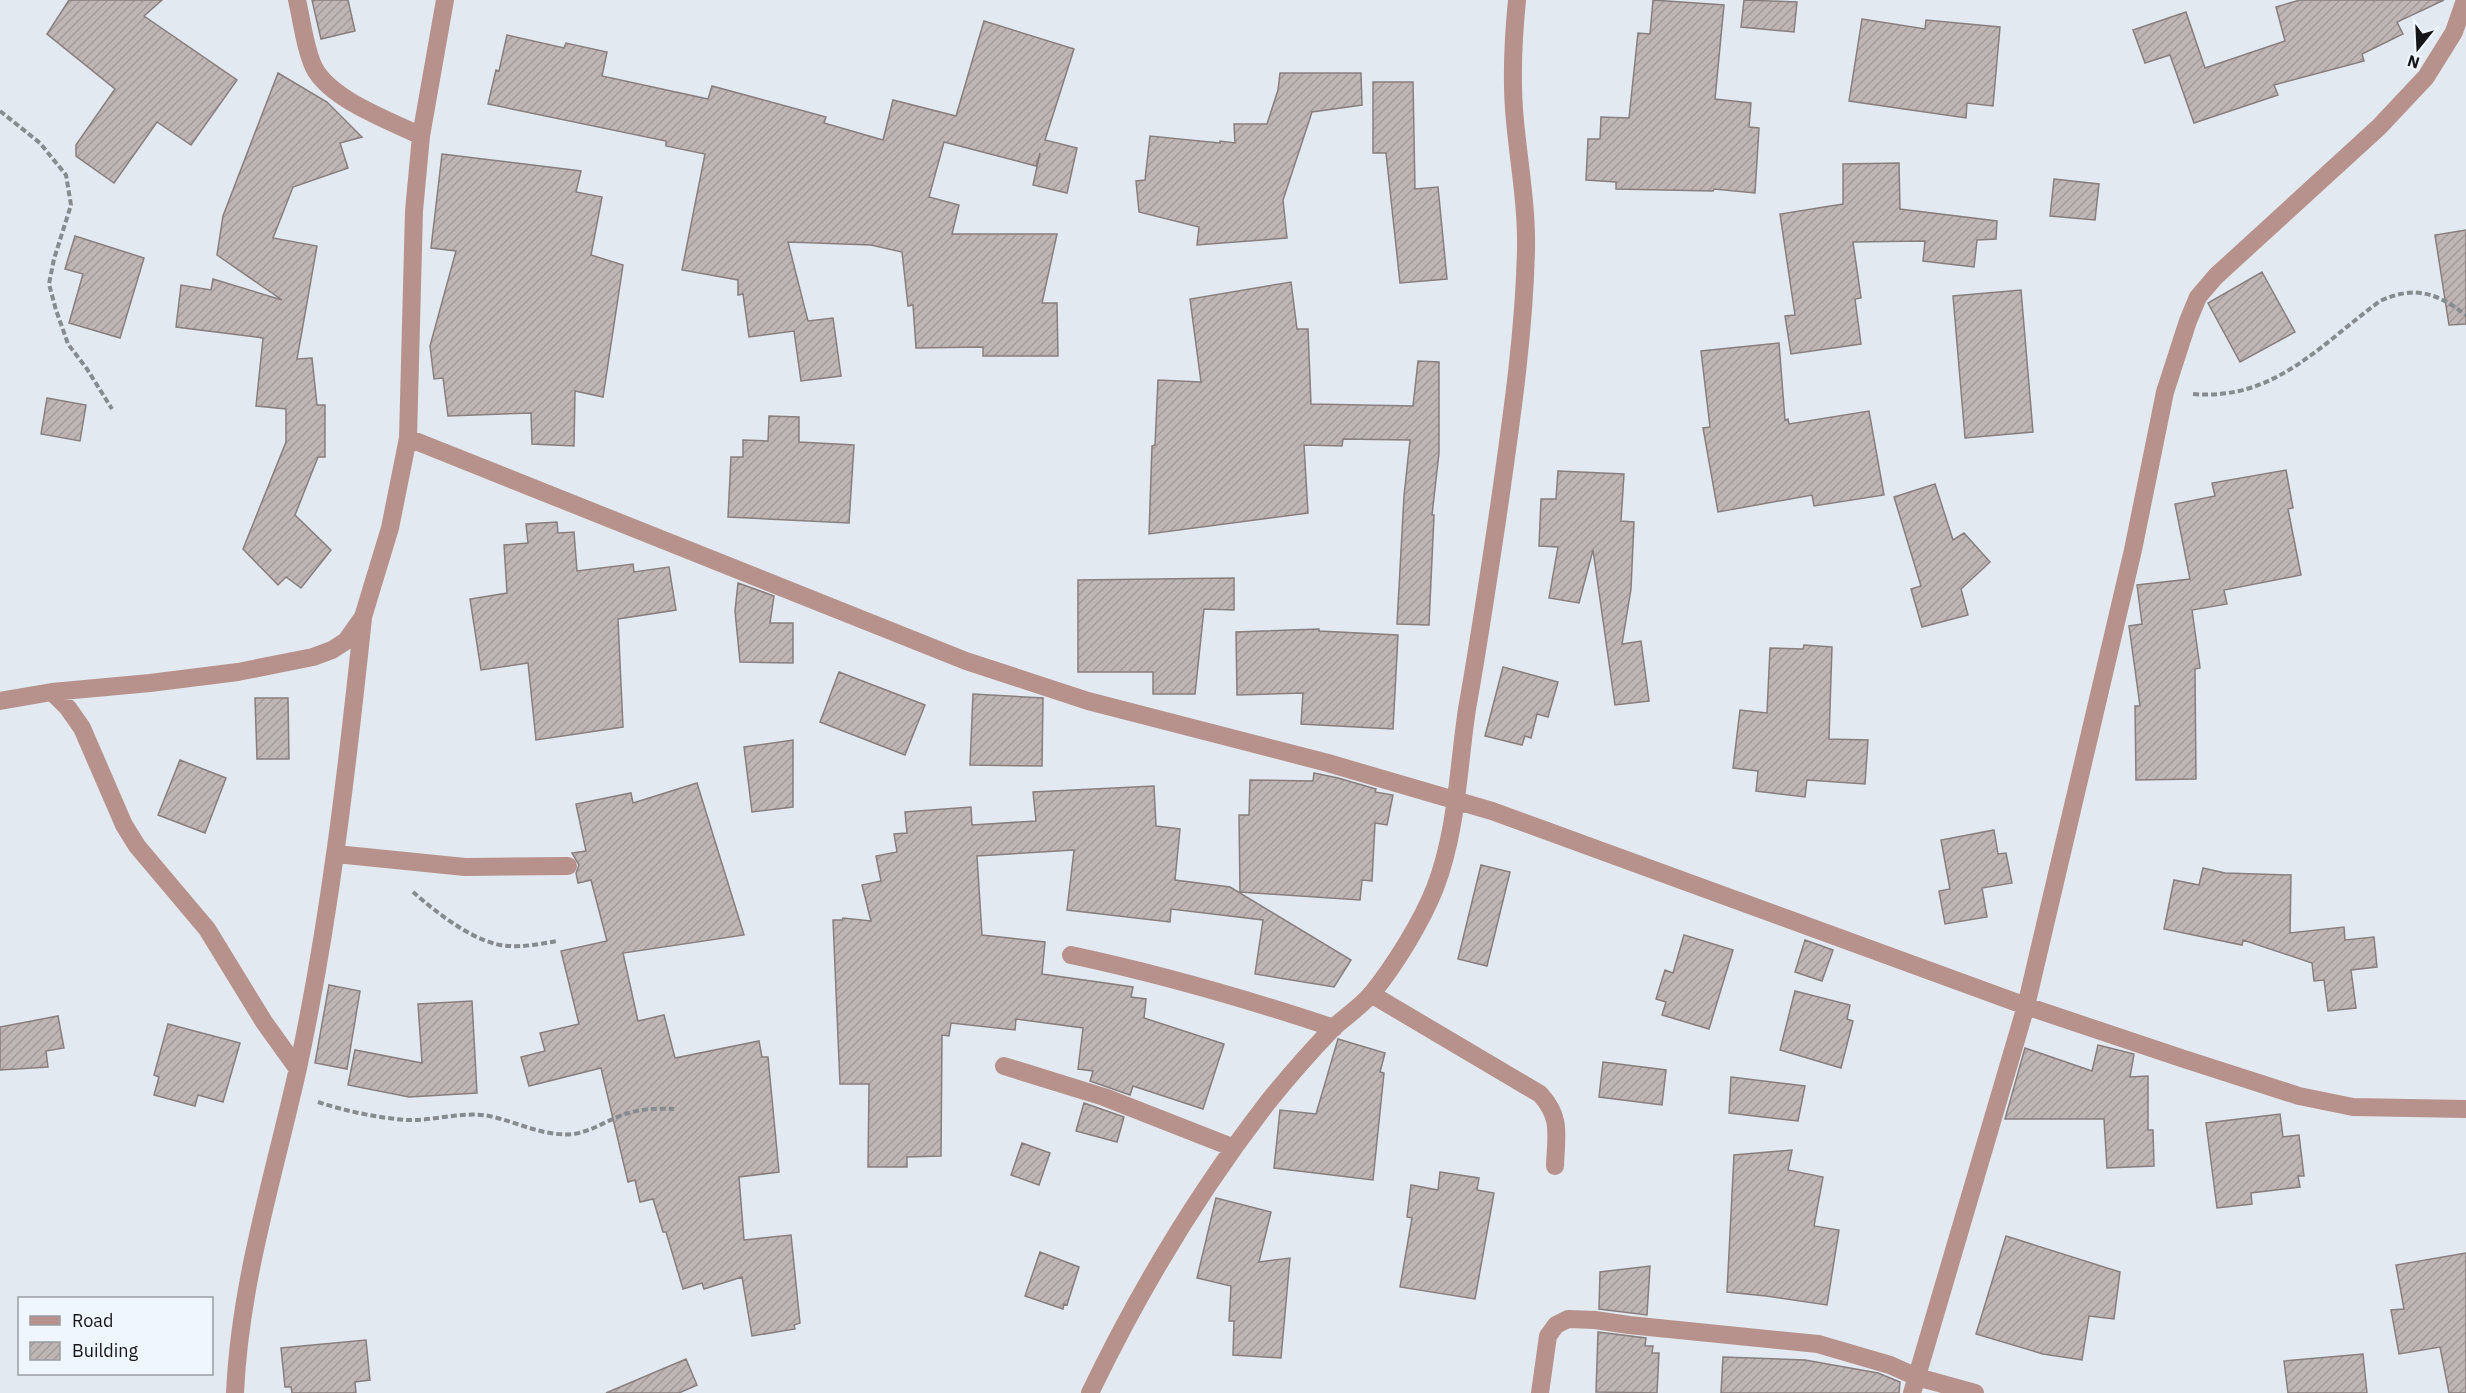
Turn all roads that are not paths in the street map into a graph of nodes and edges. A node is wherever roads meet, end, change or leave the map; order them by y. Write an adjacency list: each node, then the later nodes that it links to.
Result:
1 (297, 0): 5 (street)
2 (446, 0): 5 (street)
3 (1516, 0): 10 (street)
4 (2465, 0): 15 (street)
5 (421, 136): 6 (street)
6 (408, 438): 7 (street); 10 (street)
7 (363, 617): 8 (street); 11 (street)
8 (52, 692): 9 (street); 18 (street)
9 (0, 700)
10 (1457, 800): 14 (street); 15 (street)
11 (336, 854): 12 (street); 18 (street)
12 (568, 866)
13 (1071, 955): 16 (street)
14 (1371, 994): 16 (street); 21 (street)
15 (2026, 1006): 19 (street); 22 (street)
16 (1334, 1028): 20 (street)
17 (1004, 1066): 20 (street)
18 (297, 1068): 23 (street)
19 (2466, 1109)
20 (1234, 1148): 24 (street)
21 (1555, 1166)
22 (1914, 1385): 25 (street); 26 (street)
23 (235, 1393)
24 (1090, 1393)
25 (1540, 1393)
26 (1975, 1393)

